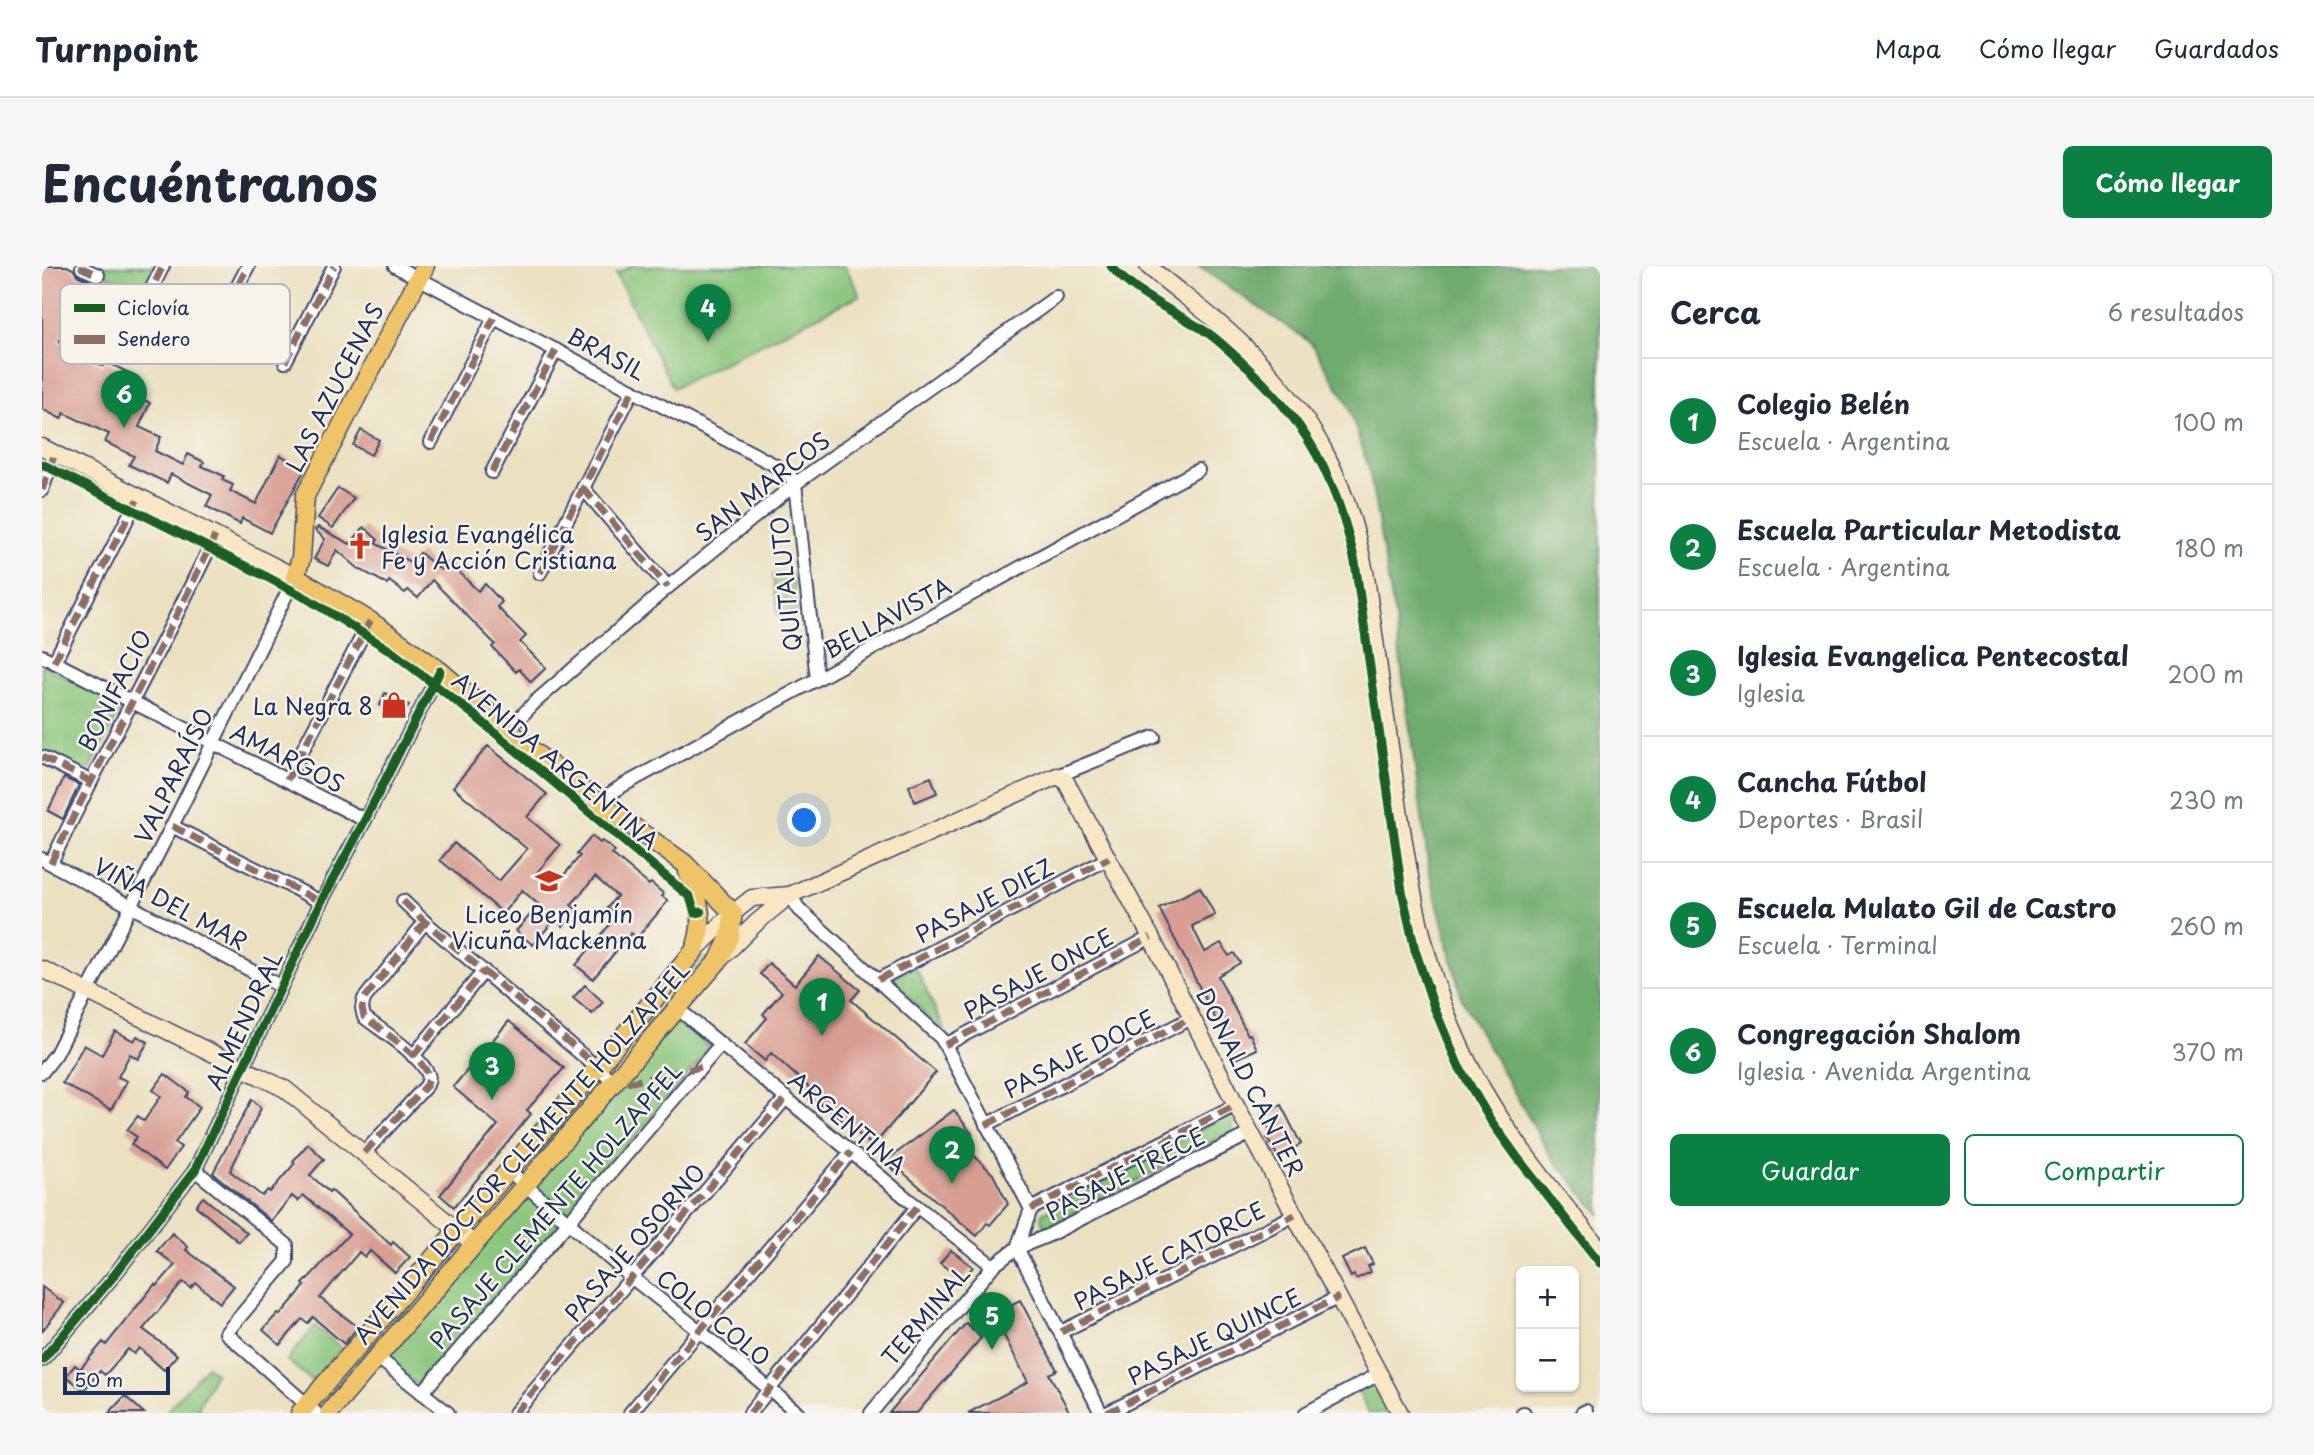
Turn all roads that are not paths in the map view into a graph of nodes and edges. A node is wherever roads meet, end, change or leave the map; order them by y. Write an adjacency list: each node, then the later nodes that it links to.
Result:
1 (83, 266): 8 (street)
2 (163, 266): 9 (street)
3 (248, 266): 10 (street)
4 (334, 266): 14 (street)
5 (395, 266): 7 (street, BRASIL)
6 (1148, 266): 85 (street)
7 (421, 272): 12 (street, BRASIL); 26 (main road, LAS AZUCENAS)
8 (98, 275)
9 (154, 284)
10 (239, 284)
11 (1056, 297): 20 (street, SAN MARCOS)
12 (494, 318): 13 (street, BRASIL); 16 (street)
13 (555, 350): 15 (street, BRASIL); 19 (street)
14 (290, 352)
15 (633, 390): 20 (street, BRASIL); 21 (street)
16 (431, 442)
17 (49, 450): 22 (street); 23 (street, AVENIDA ARGENTINA)
18 (1198, 470): 31 (street, BELLAVISTA)
19 (492, 472)
20 (795, 484): 27 (street, SAN MARCOS); 31 (street, QUITALUTO)
21 (583, 488): 25 (street); 27 (street)
22 (42, 490)
23 (139, 496): 24 (street, AVENIDA ARGENTINA); 29 (street)
24 (215, 536): 26 (street, AVENIDA ARGENTINA); 32 (street, BONIFACIO)
25 (540, 573)
26 (295, 577): 28 (main road, AVENIDA ARGENTINA); 35 (street, VALPARAÍSO)
27 (668, 587): 33 (street, SAN MARCOS)
28 (370, 621): 30 (main road, AVENIDA ARGENTINA); 38 (street)
29 (48, 659): 32 (street, AMARGOS)
30 (440, 671): 33 (main road, AVENIDA ARGENTINA); 41 (street, ALMENDRAL)
31 (817, 679): 40 (street, BELLAVISTA)
32 (132, 702): 35 (street, AMARGOS); 39 (street, BONIFACIO)
33 (509, 729): 40 (main road, AVENIDA ARGENTINA)
34 (1154, 737): 37 (street, AVENIDA DOCTOR CLEMENTE HOLZAPFEL)
35 (212, 743): 38 (street, AMARGOS); 42 (street, VALPARAÍSO)
36 (42, 757): 39 (street)
37 (1057, 776): 43 (street, DONALD CANTER); 46 (street, AVENIDA DOCTOR CLEMENTE HOLZAPFEL)
38 (287, 780): 41 (street, AMARGOS)
39 (90, 781): 44 (street, BONIFACIO)
40 (598, 802): 45 (main road, AVENIDA ARGENTINA)
41 (365, 820): 48 (street, ALMENDRAL)
42 (172, 826): 48 (street); 49 (street, VALPARAÍSO)
43 (1109, 858): 52 (street, DONALD CANTER); 57 (street, PASAJE DIEZ)
44 (47, 861): 49 (street, VIÑA DEL MAR)
45 (684, 863): 50 (main road); 53 (main road)
46 (790, 895): 50 (street, AVENIDA DOCTOR CLEMENTE HOLZAPFEL); 54 (street); 57 (street)
47 (403, 901): 51 (street)
48 (321, 902): 58 (street, ALMENDRAL)
49 (131, 905): 58 (street, VIÑA DEL MAR); 59 (street, VALPARAÍSO)
50 (733, 913): 53 (street, AVENIDA DOCTOR CLEMENTE HOLZAPFEL); 54 (main road, AVENIDA DOCTOR CLEMENTE HOLZAPFEL)
51 (425, 922): 56 (street); 64 (street)
52 (1151, 937): 61 (street, DONALD CANTER); 63 (street, PASAJE ONCE)
53 (694, 951): 65 (main road, AVENIDA DOCTOR CLEMENTE HOLZAPFEL)
54 (719, 960): 60 (main road, AVENIDA DOCTOR CLEMENTE HOLZAPFEL)
55 (42, 969): 59 (street)
56 (484, 971): 64 (street); 65 (street)
57 (878, 980): 63 (street)
58 (280, 986): 66 (street, ALMENDRAL)
59 (88, 990): 66 (street); 67 (street, VALPARAÍSO)
60 (677, 1008): 62 (street, ARGENTINA); 68 (main road, AVENIDA DOCTOR CLEMENTE HOLZAPFEL)
61 (1191, 1018): 70 (street, DONALD CANTER); 71 (street, PASAJE DOCE)
62 (721, 1044): 69 (street, ARGENTINA); 81 (street, PASAJE CLEMENTE HOLZAPFEL)
63 (945, 1045): 71 (street)
64 (413, 1056): 74 (street)
65 (598, 1067): 68 (street); 76 (main road, AVENIDA DOCTOR CLEMENTE HOLZAPFEL)
66 (242, 1069): 74 (street); 75 (street, ALMENDRAL)
67 (42, 1072)
68 (614, 1082): 77 (main road, AVENIDA DOCTOR CLEMENTE HOLZAPFEL)
69 (786, 1098): 73 (street, ARGENTINA); 87 (street, PASAJE OSORNO)
70 (1236, 1105): 72 (street, DONALD CANTER); 79 (street, PASAJE TRECE)
71 (986, 1125): 79 (street)
72 (1251, 1133): 80 (street, DONALD CANTER); 84 (street, PASAJE TRECE)
73 (851, 1152): 78 (street, ARGENTINA); 89 (street)
74 (364, 1153): 82 (street)
75 (195, 1170): 92 (street, ALMENDRAL); 96 (street)
76 (508, 1170): 77 (street, COLO COLO); 82 (main road, AVENIDA DOCTOR CLEMENTE HOLZAPFEL)
77 (525, 1185): 81 (street, COLO COLO); 83 (main road, AVENIDA DOCTOR CLEMENTE HOLZAPFEL)
78 (917, 1207): 86 (street, ARGENTINA); 94 (street)
79 (1031, 1209): 84 (street)
80 (1295, 1215): 88 (street, DONALD CANTER); 90 (street, PASAJE CATORCE)
81 (568, 1222): 87 (street, COLO COLO); 95 (street, PASAJE CLEMENTE HOLZAPFEL)
82 (457, 1230): 83 (street); 96 (main road, AVENIDA DOCTOR CLEMENTE HOLZAPFEL)
83 (474, 1244): 91 (main road, AVENIDA DOCTOR CLEMENTE HOLZAPFEL)
84 (1017, 1248): 86 (street, TERMINAL); 90 (street)
85 (1600, 1249)
86 (993, 1266): 103 (street, TERMINAL)
87 (631, 1277): 89 (street, COLO COLO); 99 (street, PASAJE OSORNO)
88 (1339, 1297): 93 (street, DONALD CANTER); 105 (street, PASAJE QUINCE)
89 (701, 1332): 94 (street, COLO COLO); 100 (street)
90 (1061, 1332): 104 (street)
91 (377, 1357): 95 (street); 97 (main road, AVENIDA DOCTOR CLEMENTE HOLZAPFEL)
92 (42, 1360)
93 (1379, 1374): 106 (street); 107 (street, DONALD CANTER)
94 (770, 1389): 101 (street); 102 (street, COLO COLO)
95 (422, 1393): 98 (street)
96 (308, 1410)
97 (328, 1413)
98 (448, 1413)
99 (515, 1413)
100 (631, 1413)
101 (750, 1413)
102 (798, 1413)
103 (871, 1413)
104 (1101, 1413)
105 (1107, 1413)
106 (1306, 1413)
107 (1400, 1413)

